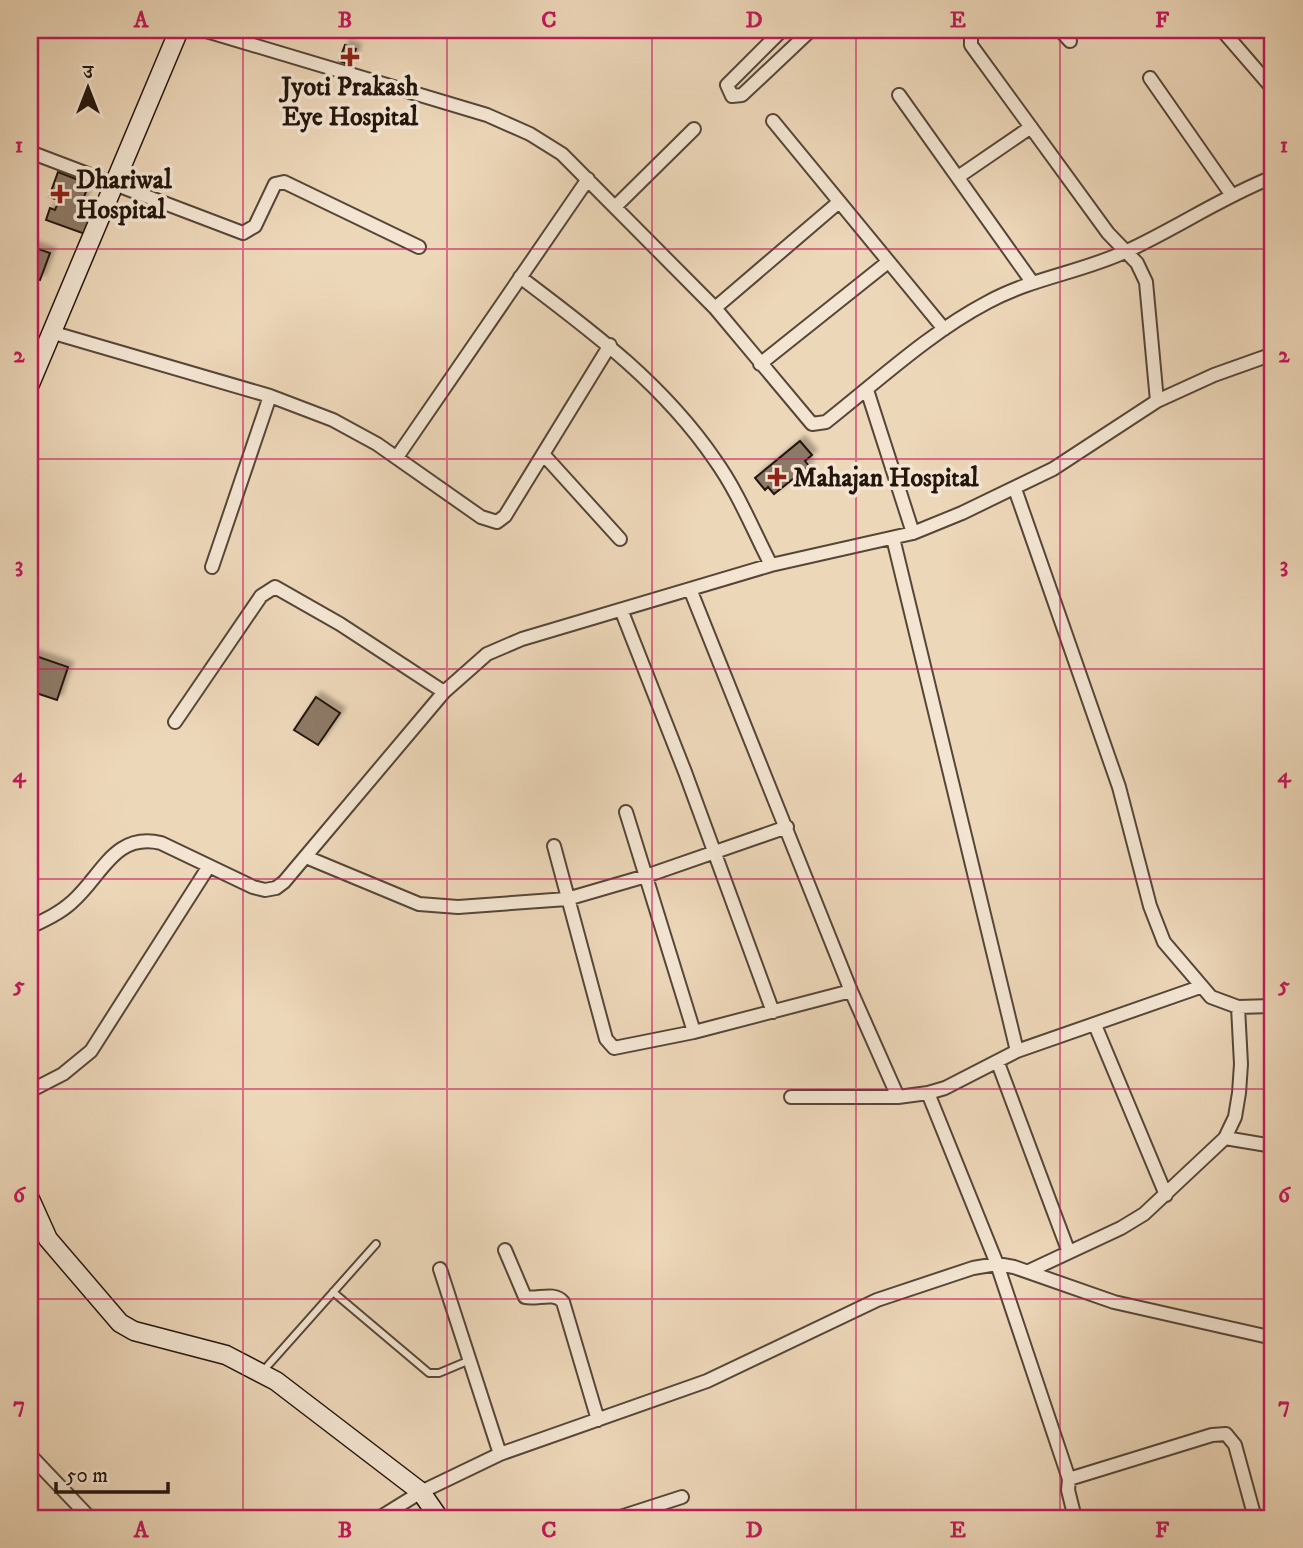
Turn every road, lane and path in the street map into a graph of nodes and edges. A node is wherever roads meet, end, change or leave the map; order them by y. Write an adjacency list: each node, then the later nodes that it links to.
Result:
1 (180, 30): 19 (street)
2 (203, 30): 18 (street)
3 (782, 30): 7 (street)
4 (971, 30): 13 (street)
5 (1060, 30): 8 (street)
6 (1222, 30): 10 (street)
7 (805, 32)
8 (1070, 41)
9 (1150, 78): 20 (street)
10 (1273, 89)
11 (899, 95): 16 (street)
12 (773, 121): 21 (street)
13 (1031, 127): 16 (street); 24 (street)
14 (694, 129): 22 (street)
15 (30, 152): 19 (street)
16 (957, 177): 27 (street)
17 (1273, 177): 20 (street)
18 (588, 179): 22 (street); 26 (street)
19 (117, 184): 23 (street); 30 (street)
20 (1231, 194): 24 (street)
21 (839, 202): 25 (street); 28 (street)
22 (616, 206): 28 (street)
23 (419, 247)
24 (1125, 252): 27 (street); 37 (street)
25 (888, 262): 29 (street); 33 (street)
26 (520, 277): 31 (street); 39 (street)
27 (1032, 282): 29 (street)
28 (715, 308): 33 (street)
29 (944, 328): 35 (street)
30 (54, 333): 34 (street); 36 (street)
31 (610, 345): 38 (street); 44 (street)
32 (1273, 354): 37 (street)
33 (760, 364): 35 (street)
34 (30, 384)
35 (867, 390): 41 (street)
36 (270, 396): 39 (street); 45 (street)
37 (1157, 401): 40 (street)
38 (543, 454): 39 (street); 43 (street)
39 (397, 457)
40 (1015, 489): 41 (street); 59 (street)
41 (913, 533): 42 (street)
42 (893, 538): 44 (street); 66 (street)
43 (620, 539)
44 (771, 565): 46 (street)
45 (212, 567)
46 (690, 589): 47 (street); 51 (street)
47 (622, 612): 48 (street); 53 (street)
48 (444, 692): 49 (street); 54 (street)
49 (175, 722)
50 (626, 812): 56 (street)
51 (787, 827): 53 (street); 60 (street)
52 (554, 846): 57 (street)
53 (716, 853): 56 (street); 63 (street)
54 (306, 858): 55 (street); 57 (street)
55 (209, 866): 58 (street); 68 (street)
56 (646, 876): 57 (street); 65 (street)
57 (567, 899): 65 (street)
58 (30, 926)
59 (1200, 987): 62 (street); 64 (street)
60 (851, 990): 63 (street); 71 (street)
61 (1273, 1006): 62 (street)
62 (1238, 1007): 72 (street)
63 (773, 1012): 65 (street)
64 (1095, 1025): 66 (street); 74 (street)
65 (694, 1032)
66 (1017, 1051): 67 (street)
67 (999, 1063): 69 (street); 78 (street)
68 (30, 1091)
69 (928, 1093): 71 (street); 79 (street)
70 (792, 1097): 71 (street)
71 (898, 1097)
72 (1225, 1138): 73 (street); 74 (street)
73 (1273, 1146)
74 (1166, 1195): 78 (street)
75 (30, 1199): 85 (street)
76 (376, 1244): 82 (lane)
77 (505, 1250): 86 (street)
78 (1068, 1250): 81 (street)
79 (997, 1264): 81 (street); 86 (street); 89 (street)
80 (440, 1269): 84 (street)
81 (1029, 1270): 83 (street)
82 (333, 1292): 84 (lane); 85 (lane)
83 (1273, 1338)
84 (470, 1360): 87 (street)
85 (262, 1373): 90 (street)
86 (598, 1420): 87 (street)
87 (500, 1454): 90 (street)
88 (30, 1455): 93 (street)
89 (1069, 1479): 97 (street); 98 (street)
90 (421, 1492): 94 (street); 95 (street)
91 (682, 1497): 92 (street)
92 (658, 1512): 96 (street)
93 (90, 1518)
94 (379, 1518)
95 (439, 1518)
96 (617, 1518)
97 (1075, 1518)
98 (1255, 1518)

